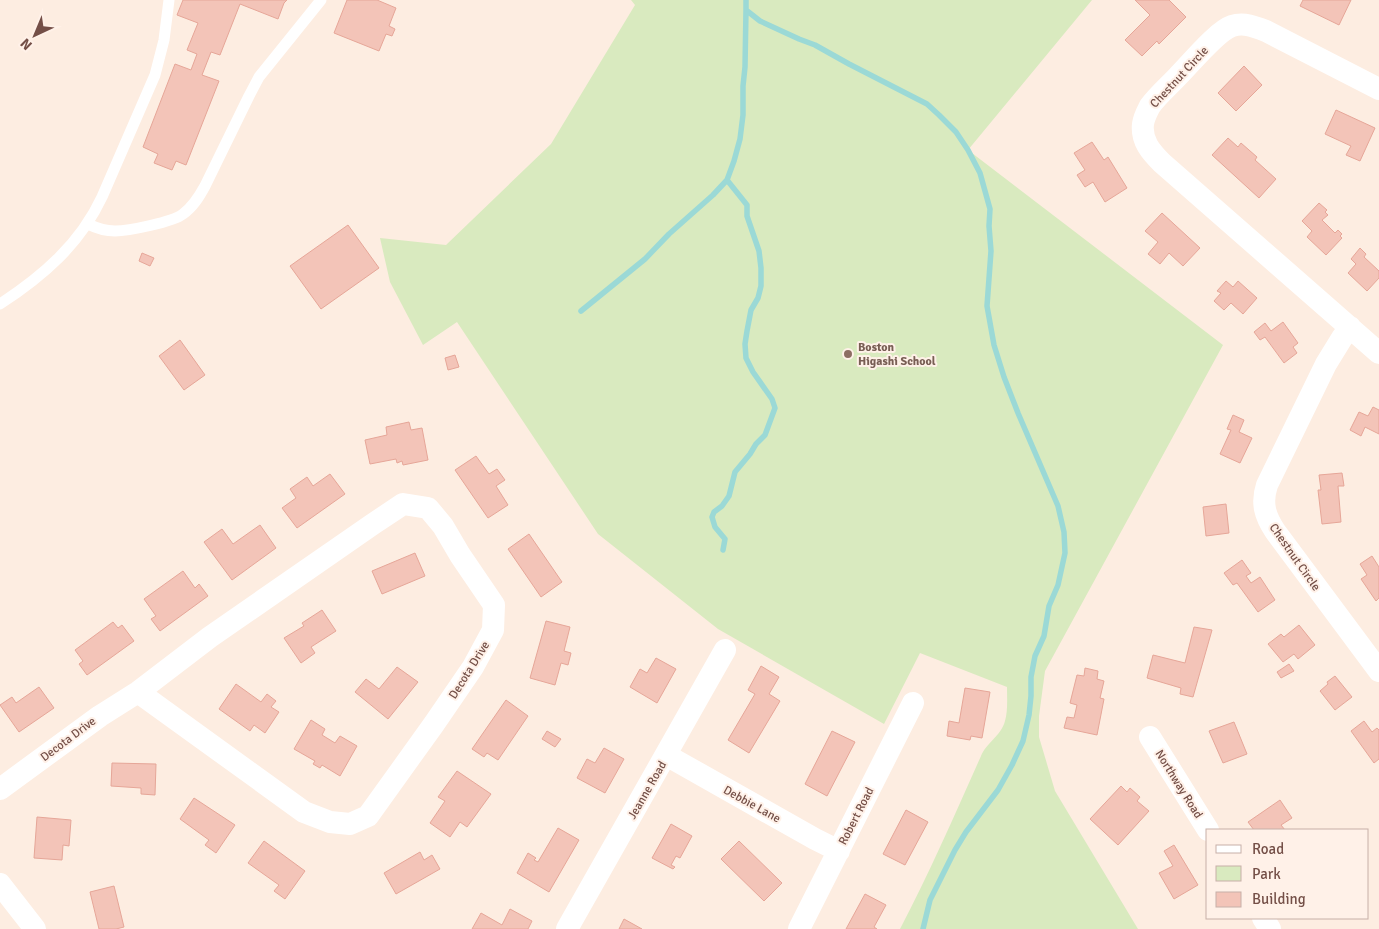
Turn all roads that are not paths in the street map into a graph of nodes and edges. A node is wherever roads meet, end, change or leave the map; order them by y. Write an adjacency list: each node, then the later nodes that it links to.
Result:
1 (169, 0): 4 (lane)
2 (321, 0): 4 (lane)
3 (1379, 89): 6 (street, Chestnut Circle)
4 (88, 224): 5 (lane)
5 (0, 304)
6 (1350, 327): 7 (street, Chestnut Circle); 9 (street, Chestnut Circle)
7 (1379, 353)
8 (725, 650): 13 (street, Jeanne Road)
9 (1379, 671)
10 (138, 692): 10 (street, Decota Drive); 14 (street, Decota Drive)
11 (913, 703): 16 (street, Robert Road)
12 (1150, 737): 15 (street, Northway Road)
13 (666, 755): 16 (street, Debbie Lane); 19 (street, Jeanne Road)
14 (0, 789)
15 (1207, 829)
16 (839, 851): 20 (street, Robert Road)
17 (0, 884): 18 (street)
18 (35, 929)
19 (567, 929)
20 (799, 929)

